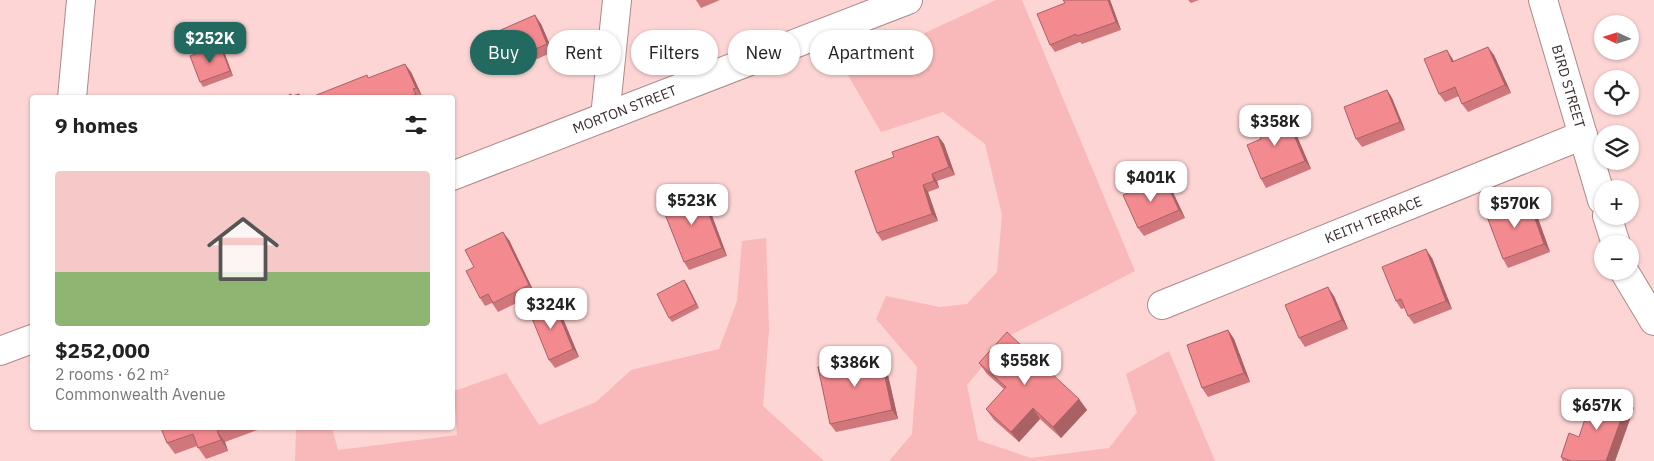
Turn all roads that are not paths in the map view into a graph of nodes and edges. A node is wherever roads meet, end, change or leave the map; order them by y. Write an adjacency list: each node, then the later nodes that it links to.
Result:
1 (80, 0): 5 (street)
2 (617, 0): 6 (street)
3 (908, 0): 6 (street, MORTON STREET)
4 (1543, 0): 7 (street, BIRD STREET)
5 (72, 95)
6 (605, 118): 8 (street, MORTON STREET)
7 (1583, 135): 9 (street, BIRD STREET); 11 (street, KEITH TERRACE)
8 (455, 175)
9 (1596, 180)
10 (1629, 280): 12 (street)
11 (1162, 305)
12 (1654, 321)
13 (30, 340): 14 (street)
14 (0, 351)

